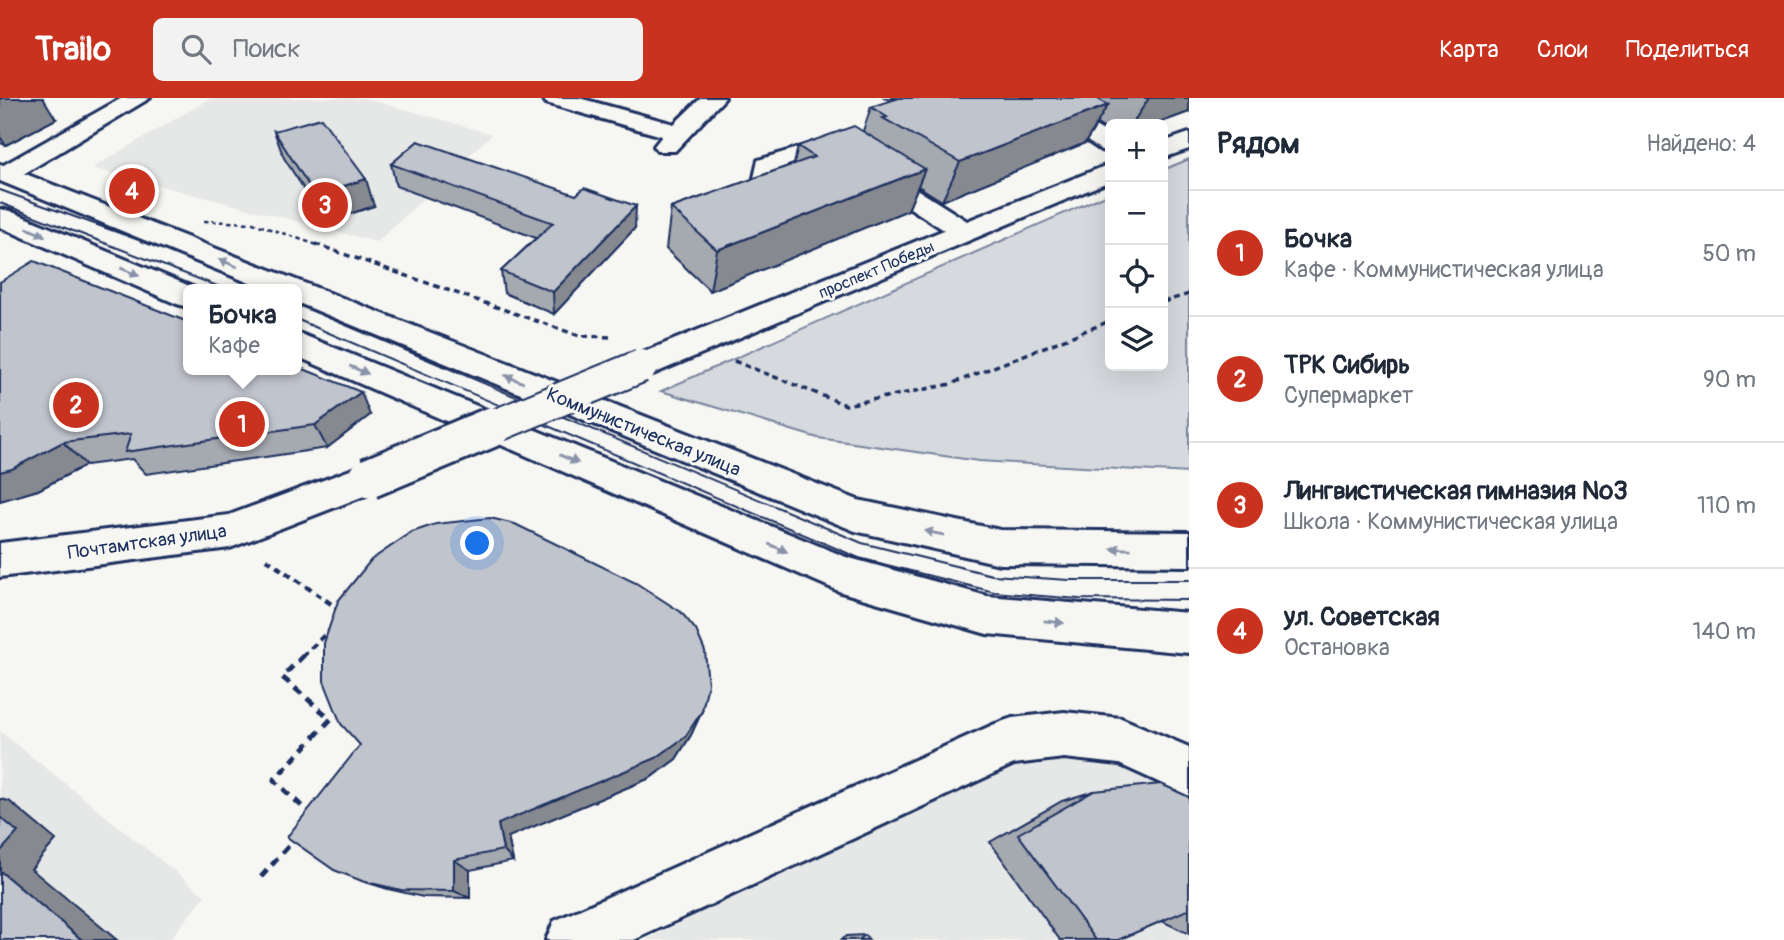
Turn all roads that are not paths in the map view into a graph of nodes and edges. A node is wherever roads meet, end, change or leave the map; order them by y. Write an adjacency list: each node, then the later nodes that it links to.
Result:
1 (139, 98): 8 (main road)
2 (554, 98): 3 (main road)
3 (714, 98)
4 (1032, 98): 6 (main road)
5 (1189, 141): 7 (main road)
6 (1105, 142)
7 (1168, 148)
8 (3, 173): 13 (main road, one-way to 8)
9 (1105, 174): 12 (main road, проспект Победы)
10 (704, 213): 12 (main road)
11 (0, 217): 15 (main road, one-way to 15)
12 (965, 232): 17 (main road, проспект Победы, bridge)
13 (279, 284)
14 (302, 293): 18 (main road, Коммунистическая улица, one-way to 14)
15 (183, 295)
16 (302, 346): 20 (main road, one-way to 20)
17 (369, 478): 19 (main road, Почтамтская улица)
18 (1189, 549)
19 (0, 560)
20 (1189, 633)
21 (1189, 772): 22 (main road)
22 (573, 940)

